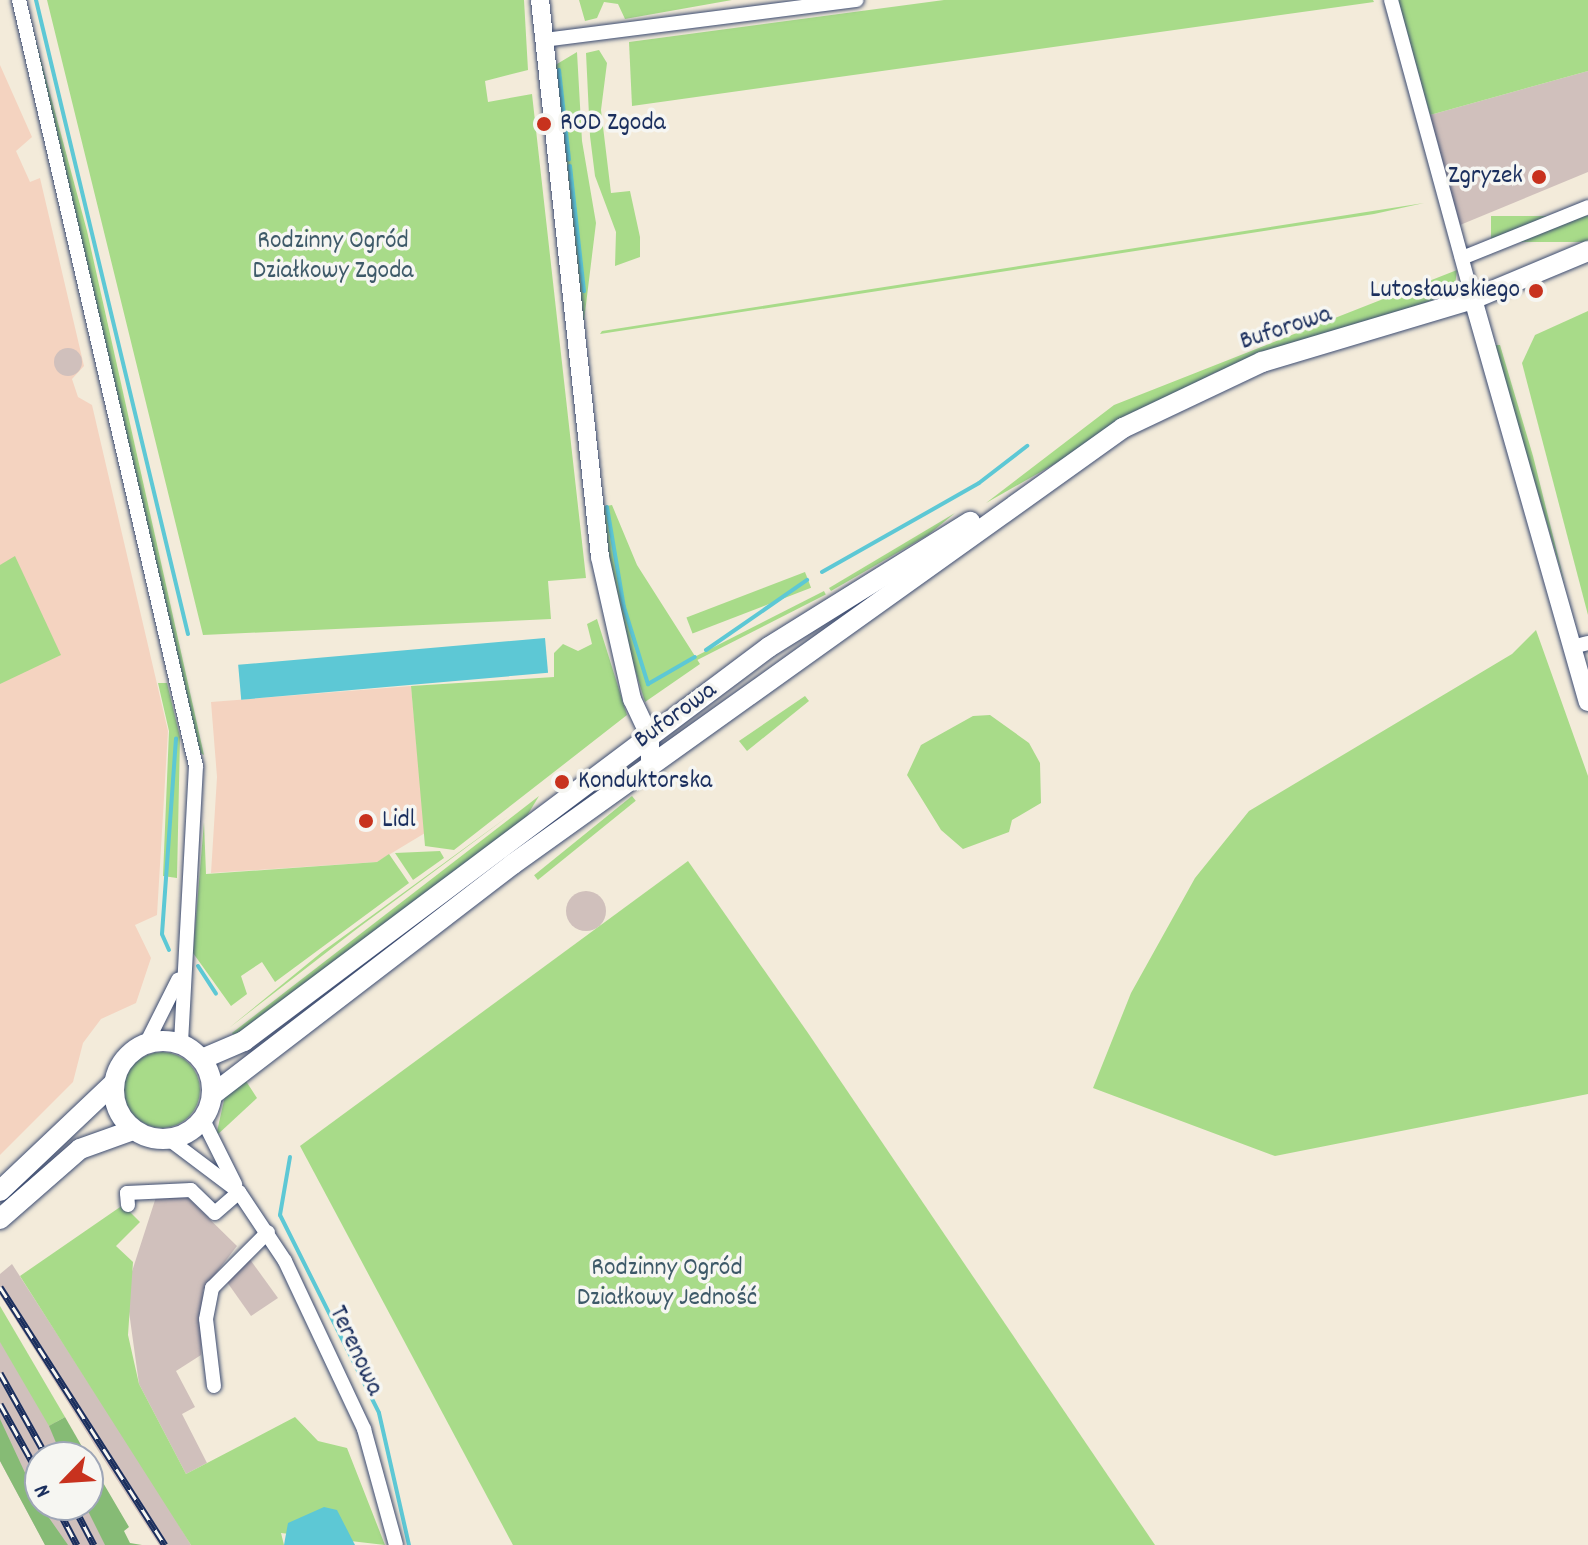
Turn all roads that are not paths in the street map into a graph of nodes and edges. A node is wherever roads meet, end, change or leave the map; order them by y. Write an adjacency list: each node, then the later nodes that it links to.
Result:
1 (19, 0): 17 (street)
2 (540, 0): 6 (street)
3 (856, 0): 5 (street)
4 (1391, 0): 9 (street)
5 (749, 7): 6 (street)
6 (544, 40): 14 (street)
7 (1588, 207): 9 (street)
8 (1588, 251): 10 (main road, Buforowa)
9 (1462, 258): 10 (street)
10 (1473, 299): 11 (main road, Buforowa); 12 (street)
11 (1019, 496): 14 (main road, Buforowa); 15 (main road, Buforowa)
12 (1580, 645): 13 (street)
13 (1588, 702)
14 (650, 737): 15 (street); 16 (street); 20 (main road, Buforowa)
15 (677, 747): 16 (main road, Buforowa)
16 (650, 766): 22 (main road, Buforowa)
17 (180, 976): 18 (street); 19 (street)
18 (146, 1044): 19 (main road); 21 (main road)
19 (181, 1044): 20 (main road)
20 (202, 1059): 22 (main road)
21 (114, 1083): 24 (main road); 26 (main road)
22 (212, 1095): 23 (main road)
23 (203, 1120): 25 (main road); 27 (street, Terenowa)
24 (133, 1130): 25 (main road); 29 (main road)
25 (170, 1140): 27 (street, Terenowa)
26 (0, 1191)
27 (239, 1192): 28 (street); 30 (street, Terenowa)
28 (128, 1205)
29 (0, 1219)
30 (268, 1232): 31 (street); 32 (street, Terenowa)
31 (214, 1386)
32 (396, 1545)

